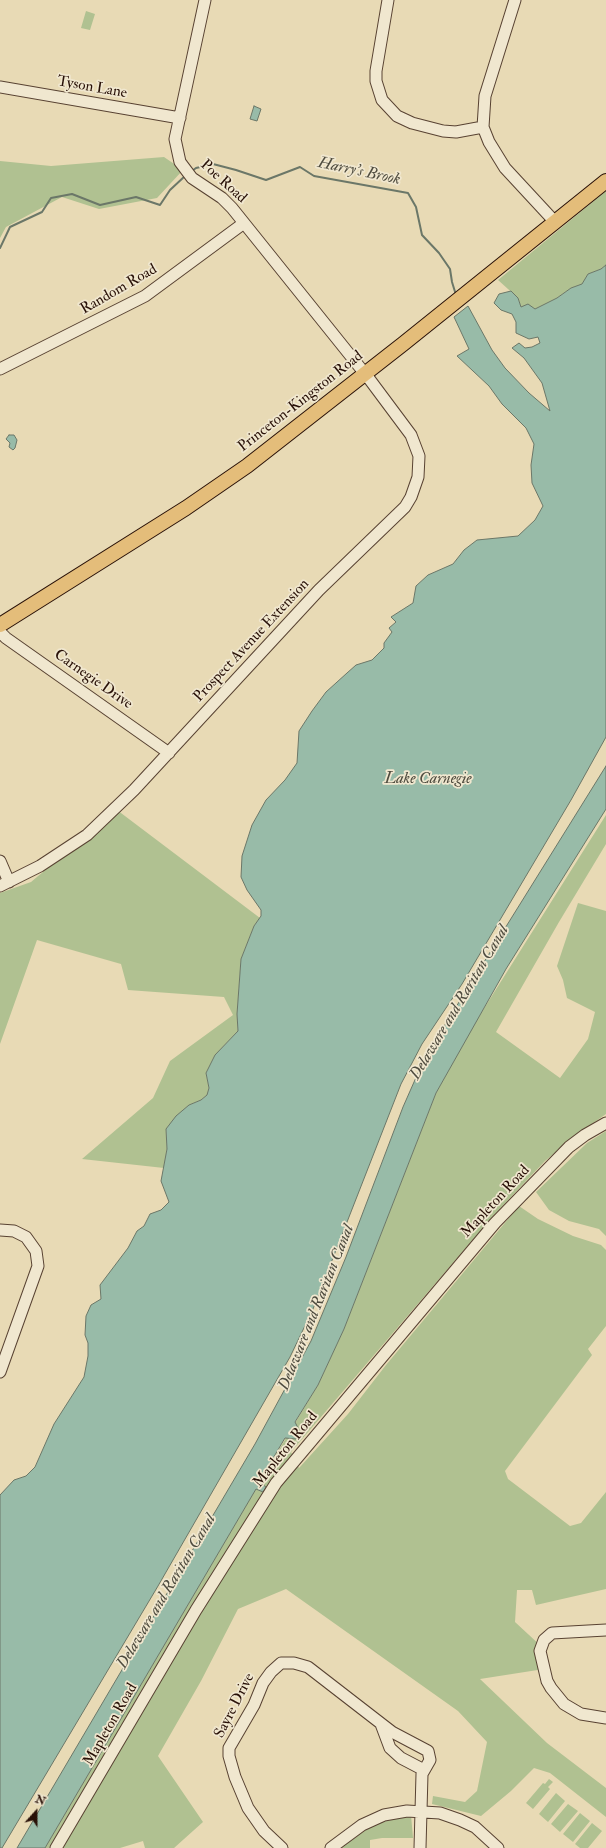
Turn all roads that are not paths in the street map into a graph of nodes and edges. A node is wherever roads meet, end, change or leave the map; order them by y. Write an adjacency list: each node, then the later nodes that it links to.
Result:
1 (205, 0): 5 (street, Poe Road)
2 (388, 0): 6 (street)
3 (515, 0): 6 (street)
4 (0, 87): 5 (street, Tyson Lane)
5 (180, 118): 9 (street, Poe Road)
6 (483, 127): 8 (street)
7 (606, 181): 8 (main road, Princeton-Kingston Road)
8 (555, 222): 11 (main road, Princeton-Kingston Road)
9 (244, 223): 10 (street, Random Road); 11 (street, Poe Road)
10 (0, 369)
11 (365, 373): 12 (main road, Princeton-Kingston Road); 14 (street, Prospect Avenue Extension)
12 (0, 625)
13 (0, 632): 14 (street, Carnegie Drive)
14 (170, 753): 16 (street, Prospect Avenue Extension)
15 (0, 861): 16 (street)
16 (4, 884)
17 (606, 1123): 25 (street, Mapleton Road)
18 (0, 1230): 19 (street)
19 (0, 1372)
20 (606, 1630): 21 (street)
21 (606, 1718)
22 (380, 1724): 23 (street, Sayre Drive); 23 (street, Sayre Drive); 26 (street, Sayre Drive)
23 (424, 1770): 24 (street, Sayre Drive)
24 (421, 1812): 27 (street); 28 (street, Sayre Drive); 29 (street)
25 (56, 1848)
26 (282, 1848)
27 (331, 1848)
28 (420, 1848)
29 (498, 1848)

